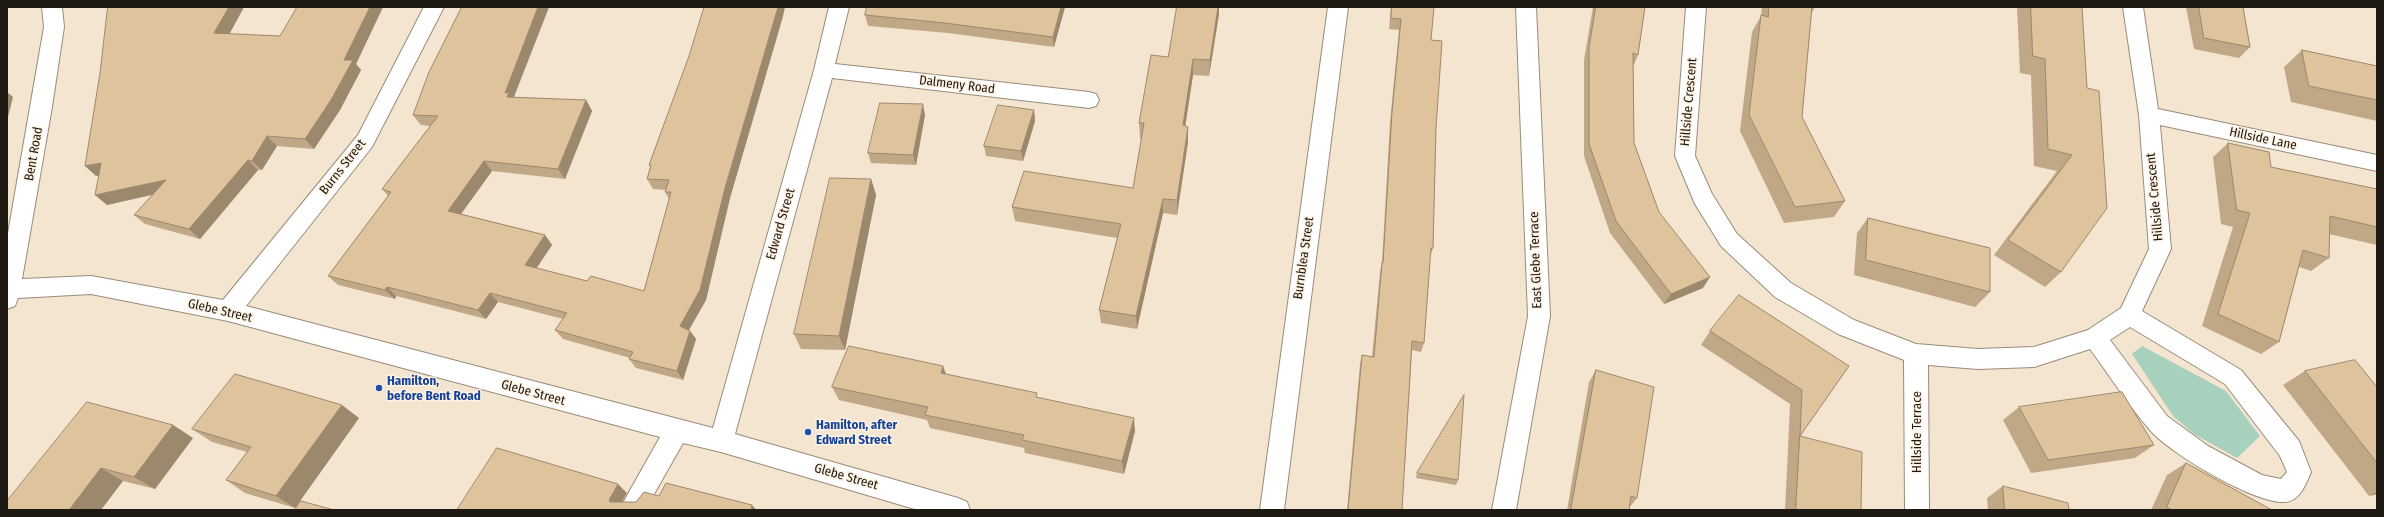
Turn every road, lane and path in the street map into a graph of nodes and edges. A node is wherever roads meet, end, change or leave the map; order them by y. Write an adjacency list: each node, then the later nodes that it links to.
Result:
1 (52, 7): 12 (street, Bent Road)
2 (434, 7): 13 (street, Burns Street)
3 (839, 7): 8 (street, Edward Street)
4 (1338, 7): 21 (street, Burnblea Street)
5 (1526, 7): 22 (street, East Glebe Terrace)
6 (1696, 7): 16 (street, Hillside Crescent)
7 (2133, 7): 10 (street, Hillside Crescent)
8 (824, 70): 9 (street, Dalmeny Road); 18 (street, Edward Street)
9 (1089, 100)
10 (2149, 115): 11 (street, Hillside Lane); 14 (street, Hillside Crescent)
11 (2377, 163)
12 (8, 292): 13 (street, Glebe Street)
13 (228, 311): 17 (street, Glebe Street)
14 (2129, 315): 15 (street, Hillside Crescent); 15 (street)
15 (2095, 338): 16 (street, Hillside Crescent)
16 (1916, 354): 23 (street, Hillside Terrace)
17 (677, 431): 18 (street, Glebe Street); 19 (street)
18 (721, 441): 20 (street, Glebe Street)
19 (631, 510)
20 (958, 510)
21 (1272, 510)
22 (1504, 510)
23 (1917, 510)

